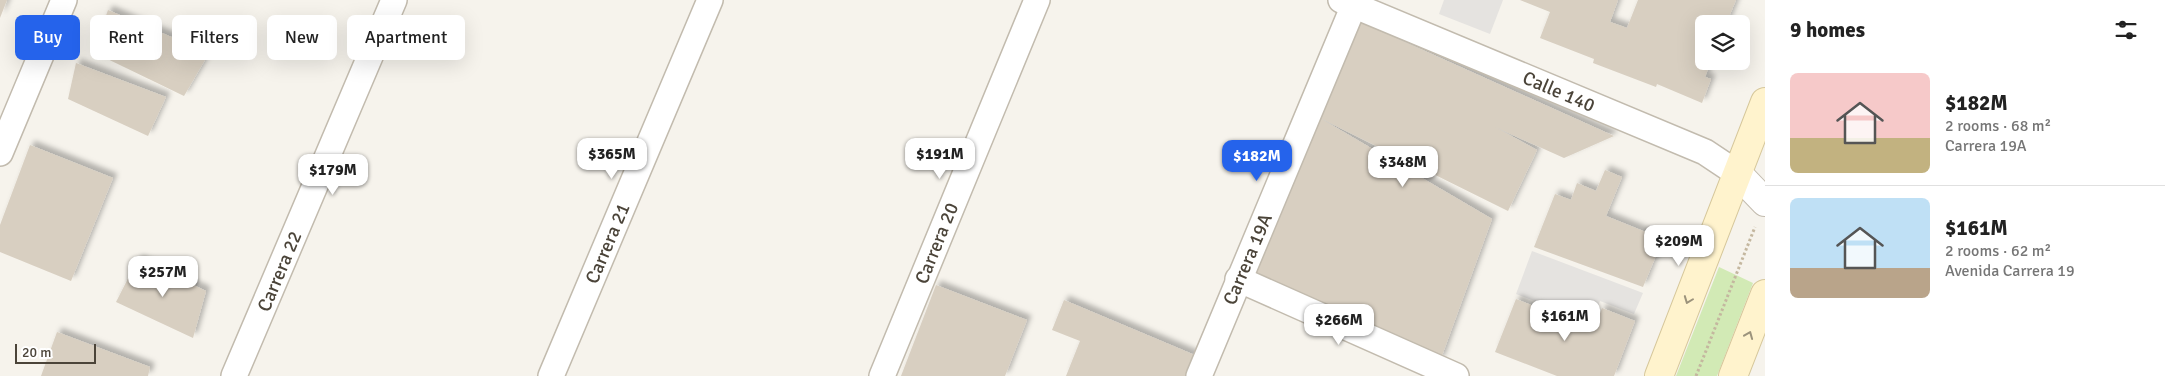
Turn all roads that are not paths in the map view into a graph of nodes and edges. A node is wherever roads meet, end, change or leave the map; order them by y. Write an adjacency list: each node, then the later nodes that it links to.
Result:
1 (64, 0): 7 (street)
2 (394, 0): 12 (street, Carrera 22)
3 (710, 0): 13 (street, Carrera 21)
4 (1037, 0): 14 (street, Carrera 20)
5 (1348, 3): 8 (street, Calle 140); 10 (street, Carrera 19A)
6 (1765, 102): 8 (main road)
7 (0, 154)
8 (1738, 174): 9 (street, Calle 140); 17 (main road, one-way to 17)
9 (1760, 214)
10 (1238, 279): 15 (street, Carrera 19A); 16 (street)
11 (1765, 294): 18 (main road, one-way to 11)
12 (234, 376)
13 (551, 376)
14 (882, 376)
15 (1199, 376)
16 (1456, 376)
17 (1659, 376)
18 (1733, 376)

